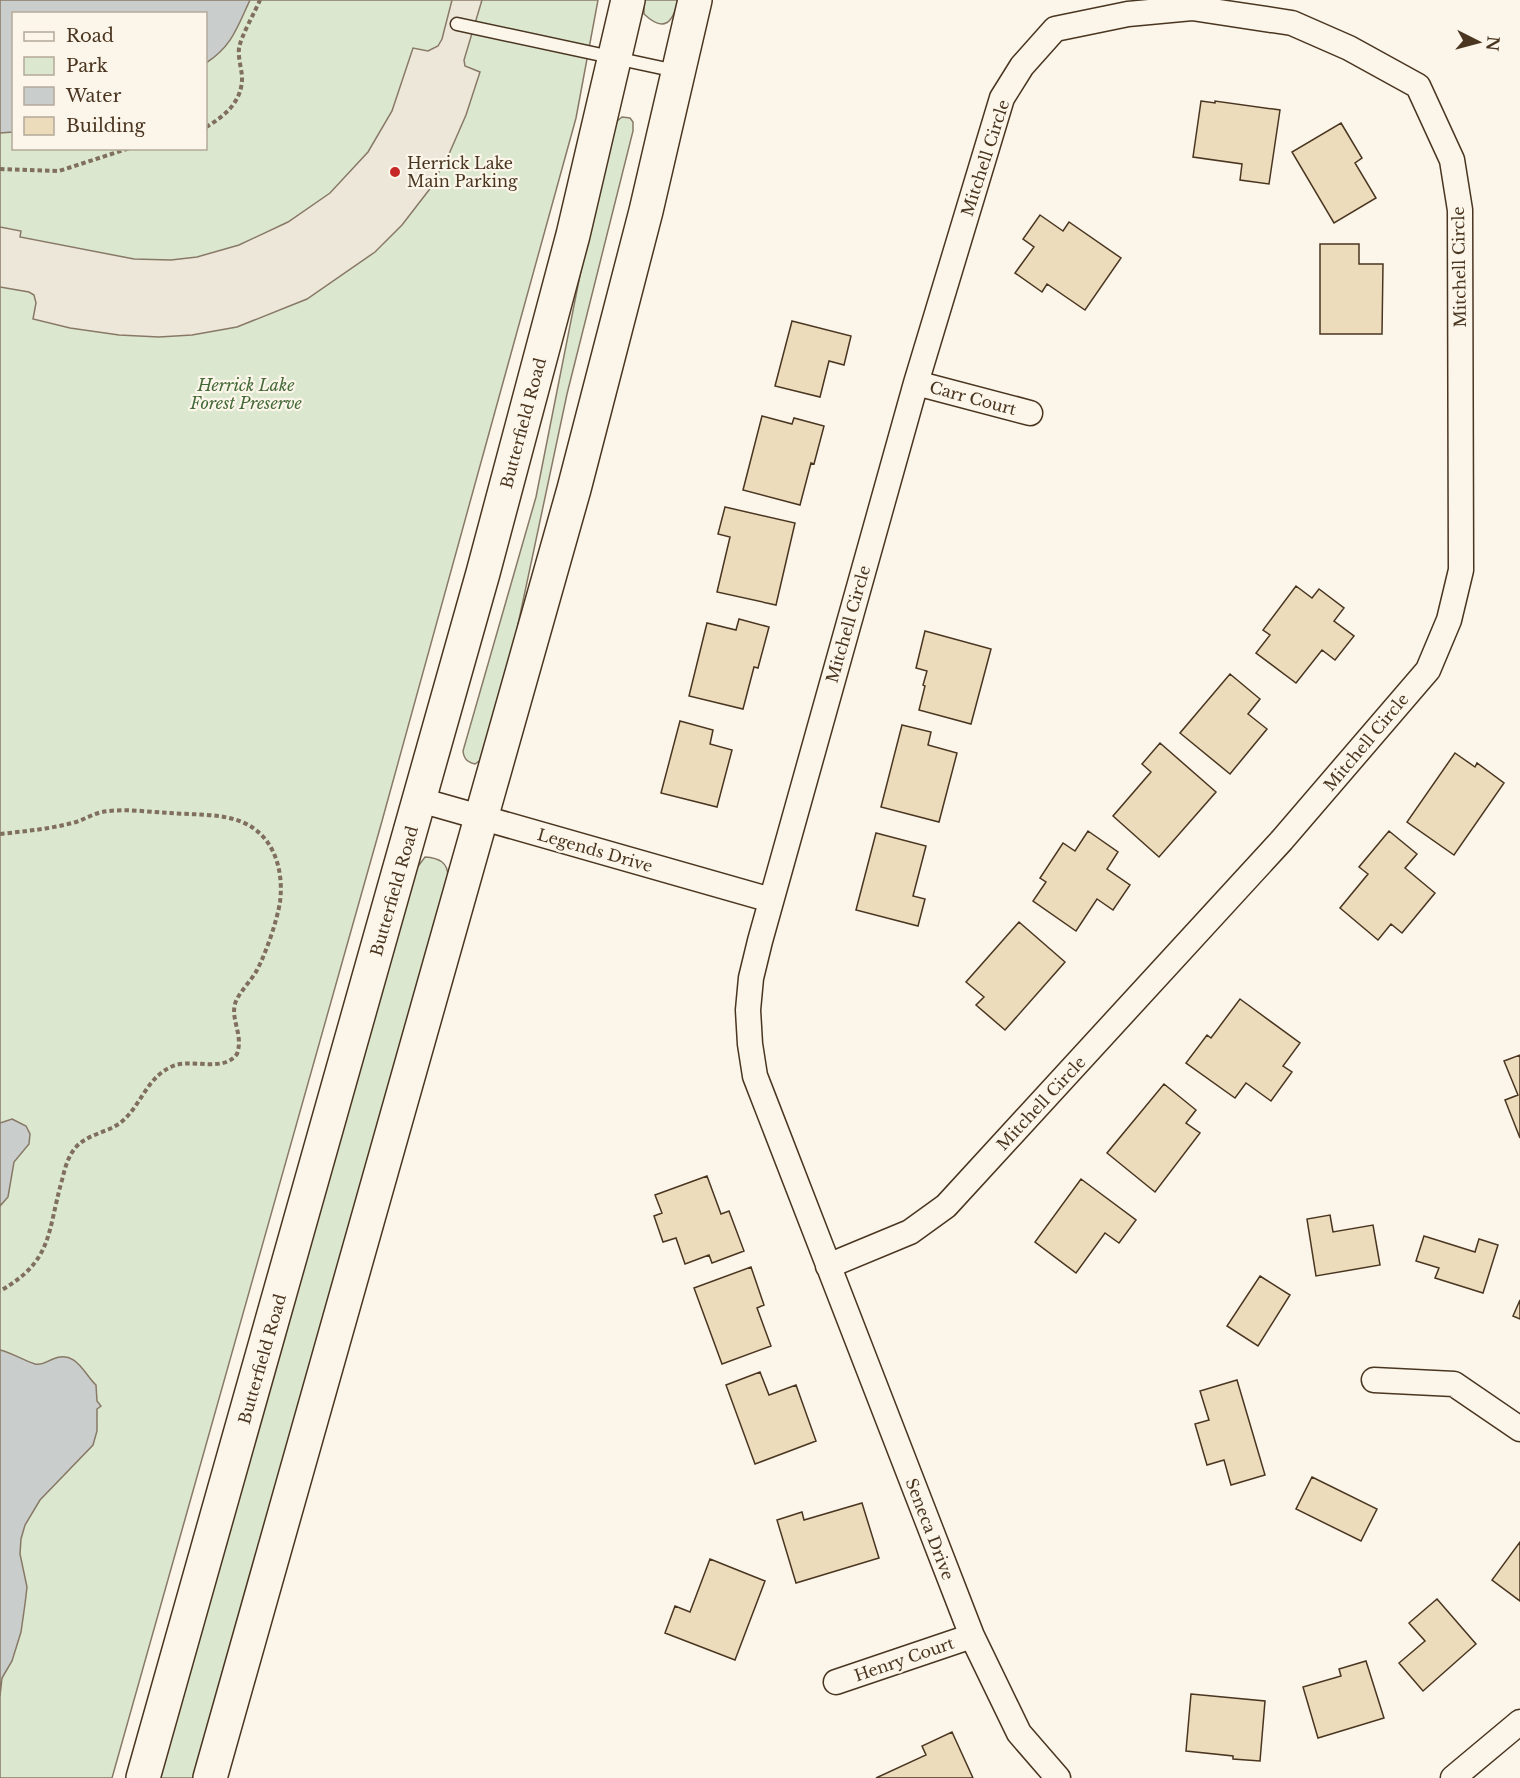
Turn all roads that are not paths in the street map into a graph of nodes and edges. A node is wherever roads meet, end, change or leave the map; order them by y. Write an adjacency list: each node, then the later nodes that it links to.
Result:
1 (628, 0): 4 (main road, Butterfield Road)
2 (695, 0): 5 (main road)
3 (457, 24): 4 (lane)
4 (615, 57): 5 (lane); 8 (main road, Butterfield Road)
5 (679, 72): 9 (main road)
6 (916, 383): 7 (street, Carr Court); 10 (street, Mitchell Circle); 11 (street, Mitchell Circle)
7 (1030, 413)
8 (420, 800): 9 (street, Legends Drive); 17 (main road, Butterfield Road)
9 (482, 818): 10 (street, Legends Drive); 18 (main road)
10 (771, 900): 11 (street, Mitchell Circle)
11 (828, 1266): 14 (street, Seneca Drive)
12 (1374, 1380): 13 (street)
13 (1520, 1429)
14 (972, 1636): 15 (street, Henry Court); 19 (street, Seneca Drive)
15 (836, 1682)
16 (1520, 1722): 20 (street)
17 (143, 1778)
18 (210, 1778)
19 (1058, 1778)
20 (1453, 1778)

